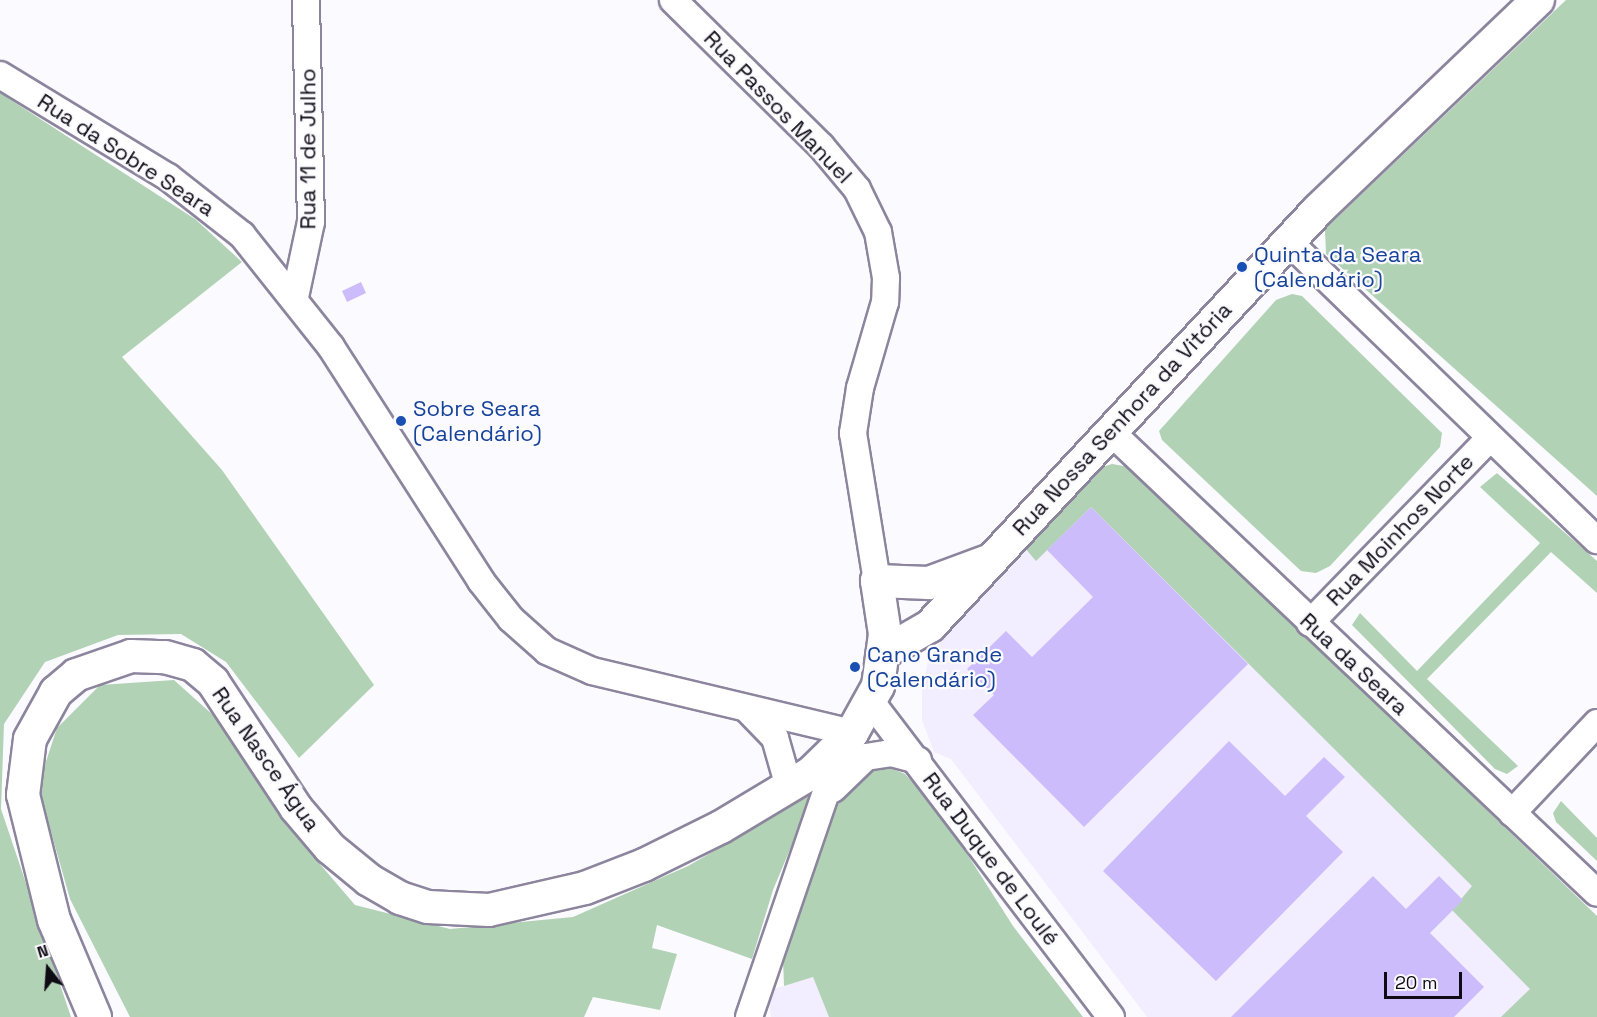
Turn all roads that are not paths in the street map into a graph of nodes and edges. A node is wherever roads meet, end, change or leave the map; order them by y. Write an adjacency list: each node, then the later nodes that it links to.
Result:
1 (306, 0): 6 (street, Rua 11 de Julho)
2 (673, 0): 11 (street, Rua Passos Manuel)
3 (1538, 0): 5 (main road, Rua Nossa Senhora da Vitória)
4 (0, 75): 6 (street, Rua da Sobre Seara)
5 (1288, 241): 7 (main road, Rua Nossa Senhora da Vitória); 8 (street)
6 (295, 297): 15 (street, Rua da Sobre Seara)
7 (1112, 433): 10 (main road, Rua Nossa Senhora da Vitória); 12 (street, Rua da Seara)
8 (1490, 438): 9 (street); 12 (street, Rua Moinhos Norte)
9 (1597, 540)
10 (988, 561): 11 (main road, Rua Nossa Senhora da Vitória); 13 (main road, Rua Nossa Senhora da Vitória)
11 (878, 581): 13 (main road, Rua Passos Manuel)
12 (1310, 623): 21 (street, Rua da Seara)
13 (885, 652): 14 (main road, Rua Passos Manuel)
14 (871, 702): 17 (main road, Rua Passos Manuel); 18 (street, Rua Duque de Loulé)
15 (748, 710): 17 (street, Rua da Sobre Seara); 19 (street)
16 (1597, 723): 21 (street)
17 (847, 740): 19 (main road, Rua Passos Manuel); 20 (street)
18 (918, 760): 20 (street); 25 (street, Rua Duque de Loulé)
19 (789, 788): 23 (main road, Rua Nasce Água)
20 (828, 796): 24 (street)
21 (1512, 813): 22 (street, Rua da Seara)
22 (1597, 893)
23 (95, 1017)
24 (749, 1017)
25 (1111, 1017)

